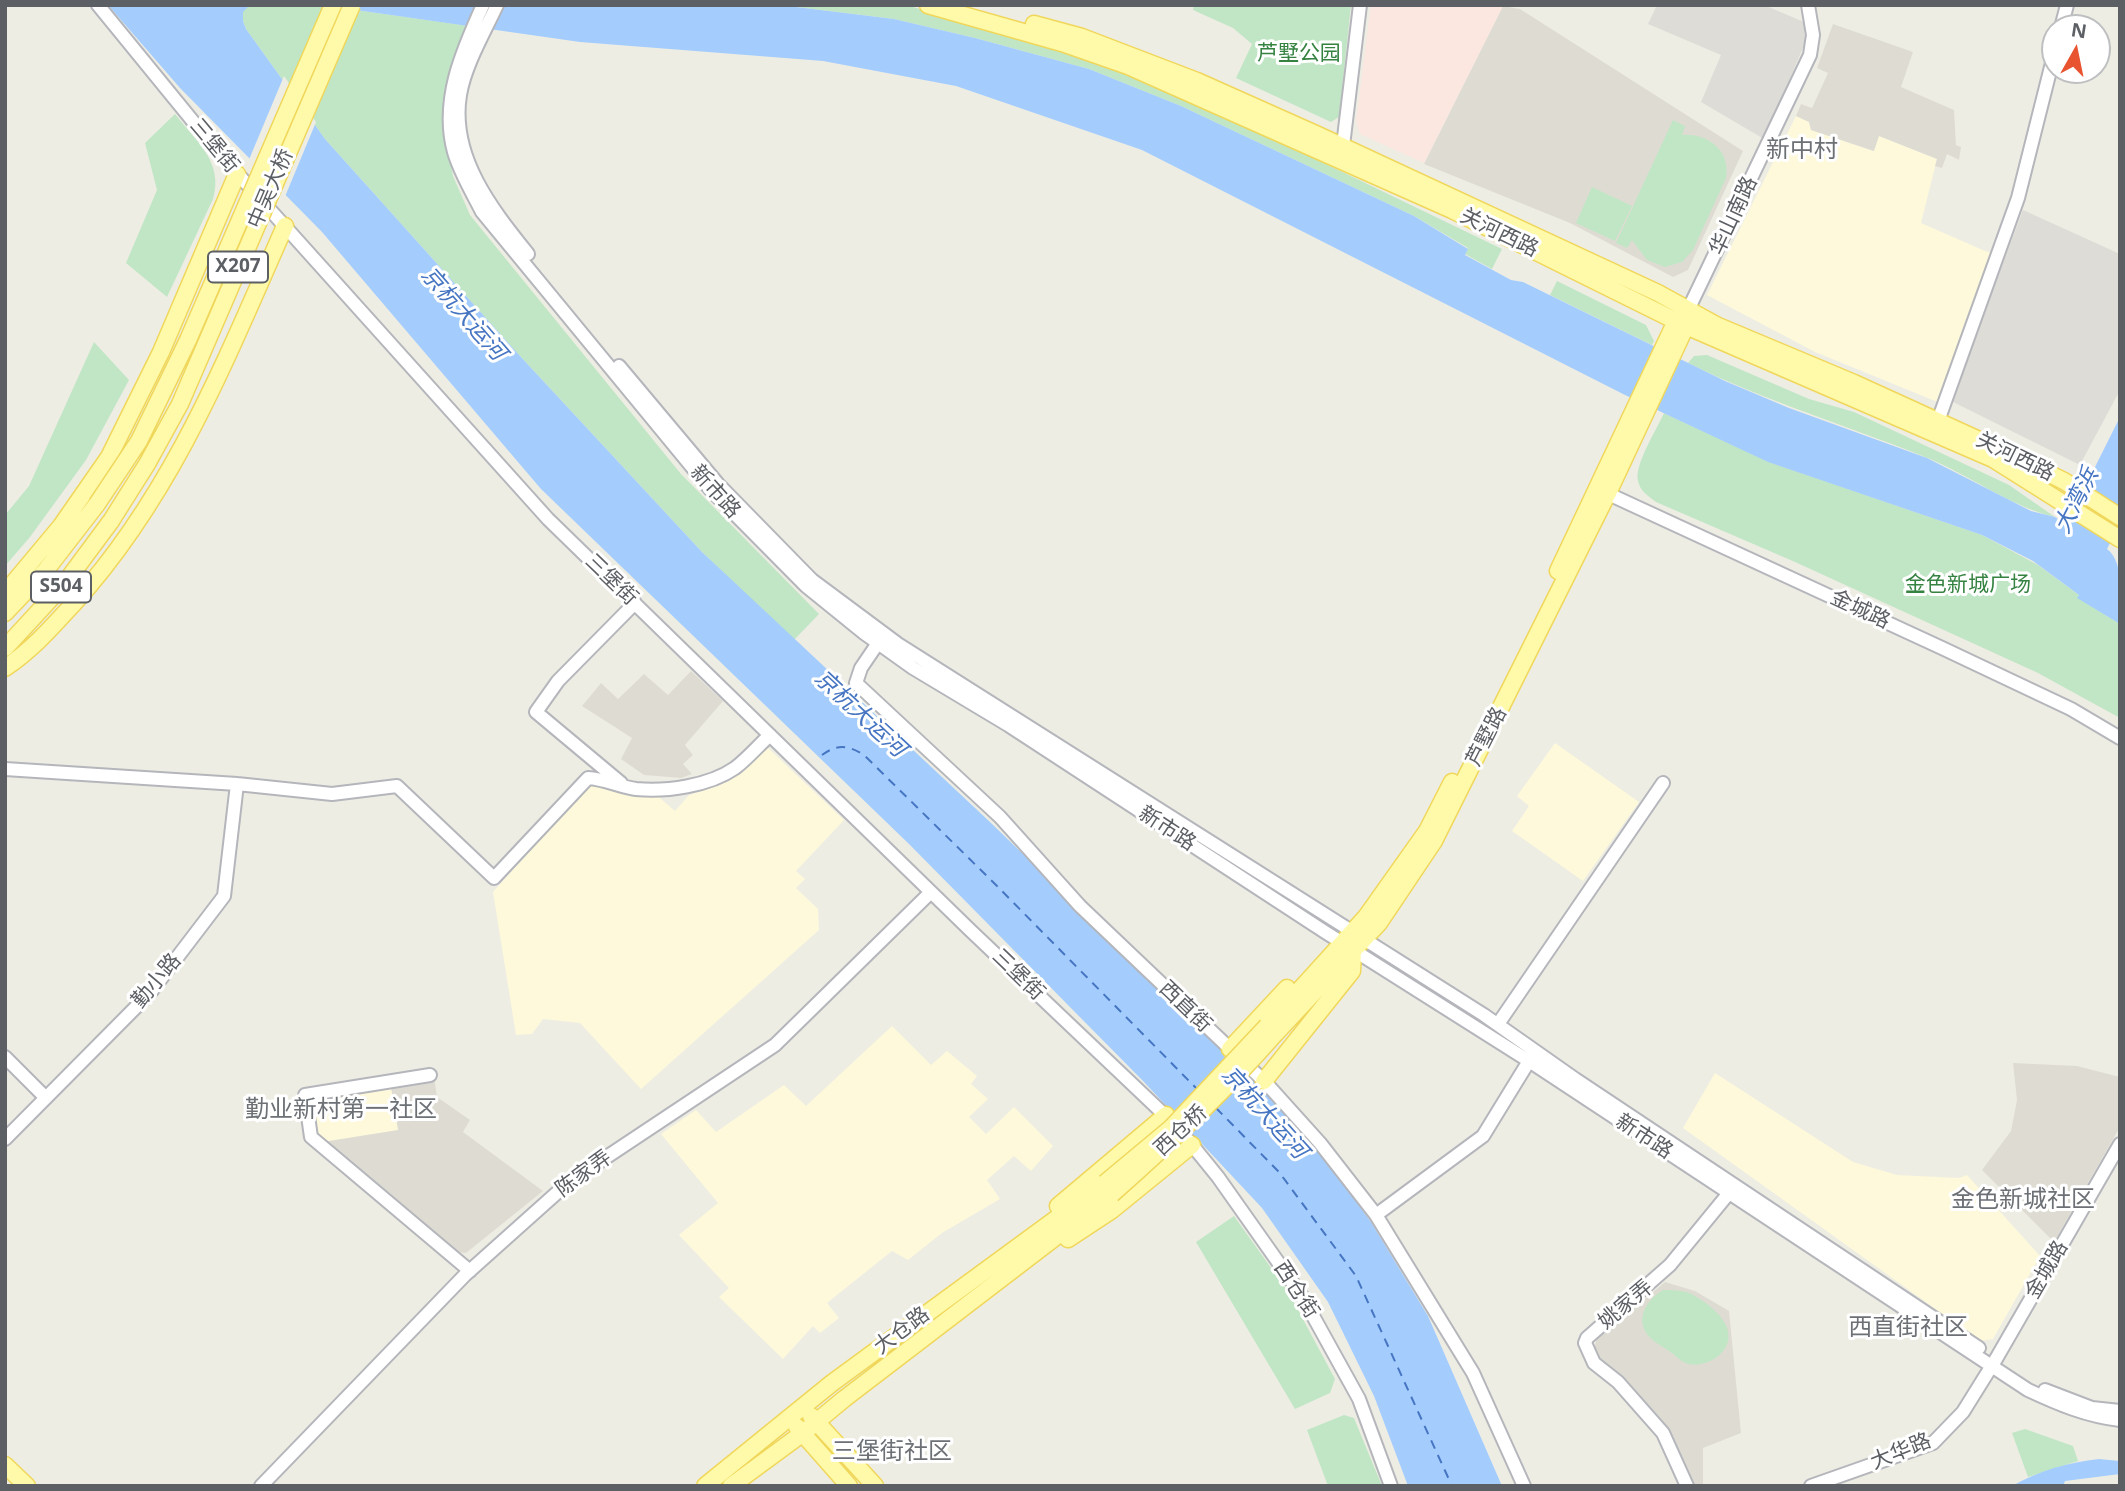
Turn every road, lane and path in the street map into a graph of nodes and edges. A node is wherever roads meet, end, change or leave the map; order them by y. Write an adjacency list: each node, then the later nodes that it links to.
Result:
1 (98, 5): 13 (street, 三堡街)
2 (333, 5): 19 (main road, 中吴大桥 / X207, bridge)
3 (352, 5): 21 (main road, 中吴大桥 / X207, bridge)
4 (483, 5): 10 (street)
5 (497, 5): 10 (street)
6 (928, 5): 12 (main road, 关河西路)
7 (964, 5): 12 (main road, 关河西路)
8 (1360, 5): 12 (street)
9 (1808, 5): 15 (street, 华山南路)
10 (478, 31): 26 (street, 新市路); 36 (street, 新市路)
11 (2047, 84): 17 (street)
12 (1342, 154): 15 (main road, 关河西路); 16 (main road, 关河西路)
13 (237, 174): 14 (street, 三堡街); 23 (main road)
14 (285, 226): 24 (street, 三堡街); 28 (main road)
15 (1689, 308): 16 (main road); 17 (main road, 关河西路)
16 (1681, 323): 18 (main road, 芦墅路); 22 (main road, 关河西路)
17 (1938, 421): 20 (main road, 关河西路)
18 (1602, 491): 30 (street, 金城路); 36 (main road, 芦墅路)
19 (97, 504): 23 (main road, S504)
20 (2120, 517)
21 (111, 521): 27 (main road, S504)
22 (2120, 539)
23 (12, 597): 25 (main road)
24 (635, 603): 29 (street, 三堡街); 34 (street)
25 (5, 612)
26 (878, 643): 36 (street, 新市路); 39 (street, 西直街)
27 (5, 648)
28 (5, 668)
29 (770, 735): 34 (street); 35 (street, 三堡街)
30 (2120, 738)
31 (5, 769): 33 (street)
32 (1663, 783): 37 (street)
33 (237, 784): 34 (street); 44 (street, 勤小路)
34 (625, 786)
35 (931, 892): 45 (street, 三堡街); 52 (street, 陈家弄)
36 (1353, 940): 37 (street, 新市路); 38 (main road, 芦墅路); 39 (main road); 41 (street, 新市路); 43 (main road)
37 (1497, 1024): 55 (street, 新市路)
38 (1271, 1030): 49 (main road, 西仓桥, bridge)
39 (1230, 1049): 43 (street, 西直街)
40 (5, 1058): 44 (street)
41 (1529, 1061): 50 (street, 新市路); 51 (street)
42 (430, 1075): 52 (street)
43 (1264, 1081): 51 (street, 西直街)
44 (46, 1098): 46 (street, 勤小路)
45 (1166, 1115): 48 (street, 西仓街); 53 (main road)
46 (5, 1139)
47 (2120, 1144): 55 (street, 金城路)
48 (1192, 1145): 54 (main road); 71 (street, 西仓街)
49 (1108, 1188): 53 (main road, 大仓路); 54 (main road, 大仓路)
50 (1729, 1194): 55 (street, 新市路); 73 (street, 姚家弄)
51 (1376, 1215): 72 (street, 西直街)
52 (470, 1271): 66 (street, 陈家弄)
53 (942, 1302): 56 (main road, 大仓路)
54 (956, 1314): 60 (main road, 大仓路)
55 (1993, 1363): 57 (street, 新市路); 59 (street, 新市路); 74 (street, 大华路)
56 (802, 1407): 58 (main road, 大仓路); 60 (main road)
57 (2120, 1411)
58 (789, 1417): 61 (main road); 67 (main road, 大仓路)
59 (2120, 1420)
60 (817, 1423): 61 (main road, 大仓路); 70 (main road)
61 (803, 1433): 68 (main road, 大仓路); 69 (main road)
62 (5, 1465): 65 (main road)
63 (5, 1478): 64 (main road)
64 (13, 1486)
65 (27, 1486)
66 (261, 1486)
67 (705, 1486)
68 (731, 1486)
69 (849, 1486)
70 (875, 1486)
71 (1391, 1486)
72 (1524, 1486)
73 (1688, 1486)
74 (1811, 1486)

